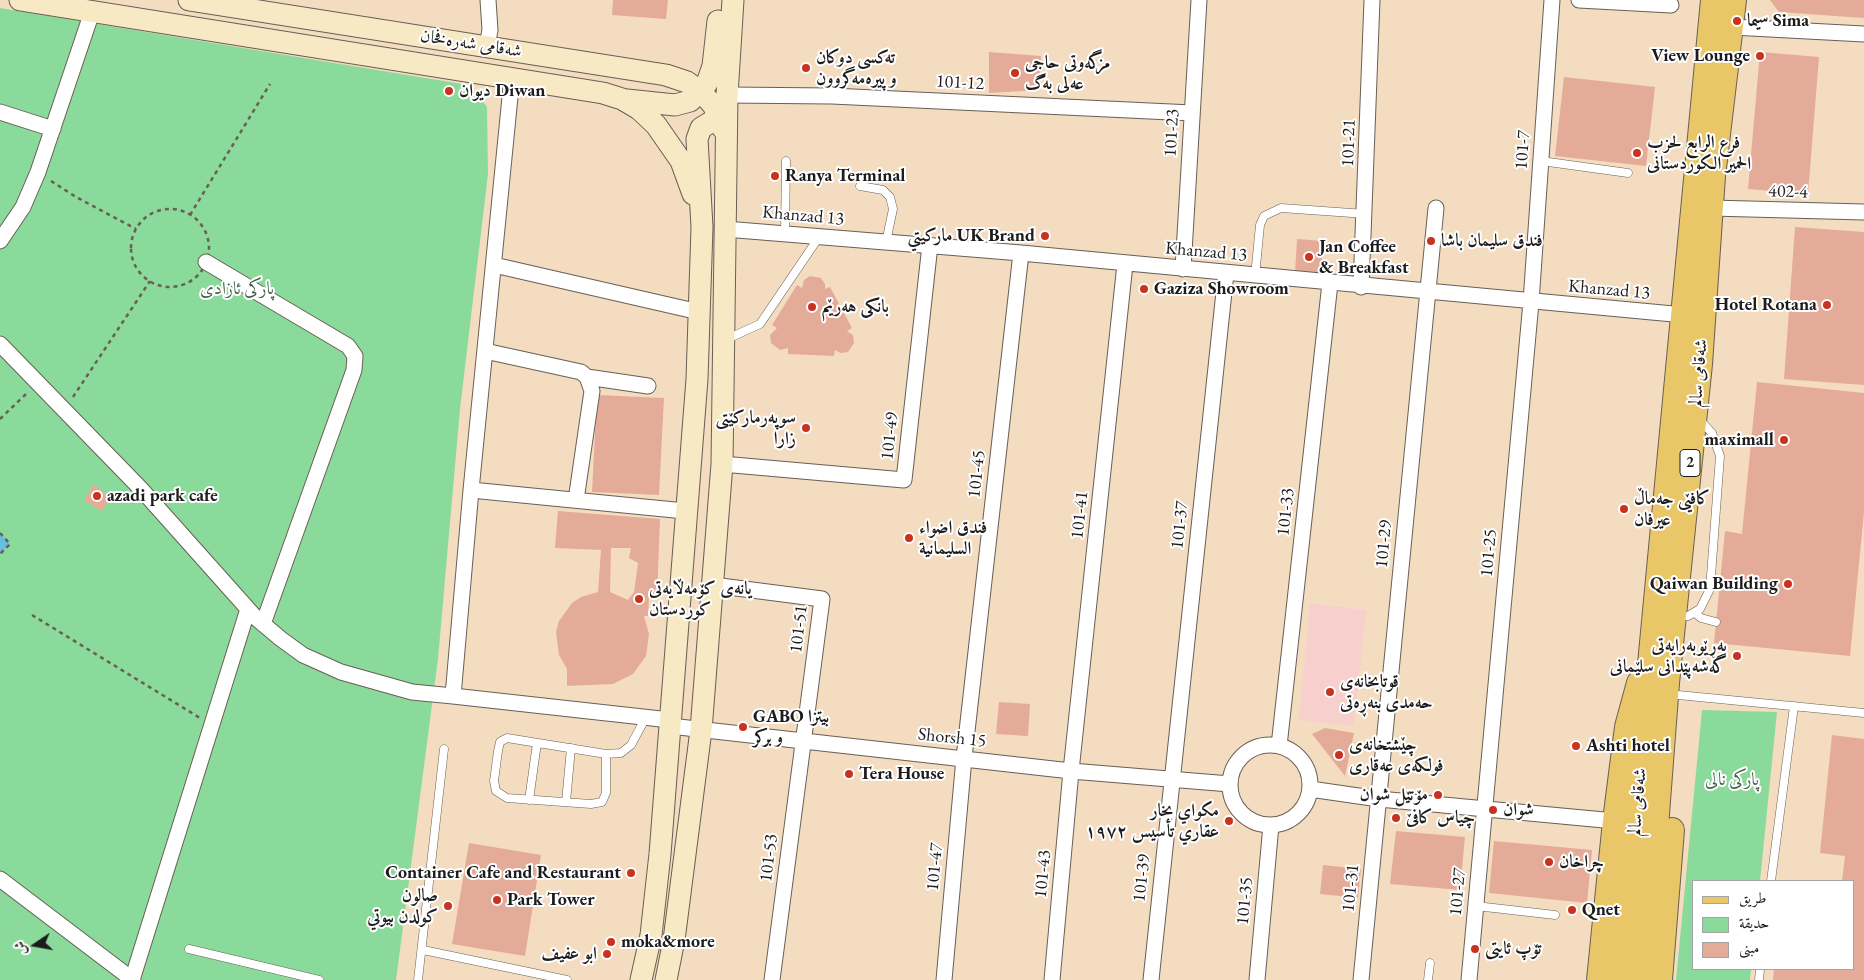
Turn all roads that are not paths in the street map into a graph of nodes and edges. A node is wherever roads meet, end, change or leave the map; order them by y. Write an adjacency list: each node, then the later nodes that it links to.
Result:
1 (20, 0): 12 (main road)
2 (189, 0): 17 (main road, شەقامی شەرەفخان)
3 (488, 0): 17 (street)
4 (720, 0): 19 (main road)
5 (733, 0): 20 (main road)
6 (1199, 0): 23 (street, 101-23)
7 (1372, 0): 33 (street, 101-21)
8 (1552, 0): 27 (street, 101-7)
9 (1579, 0): 13 (street)
10 (1713, 0): 53 (main road, شەقامی سالم / 2)
11 (1734, 0): 15 (main road, شەقامی سالم / 2)
12 (65, 4): 14 (main road)
13 (1671, 5)
14 (92, 12): 18 (main road); 24 (street)
15 (1732, 27): 16 (street); 31 (main road, شەقامی سالم / 2)
16 (1864, 34)
17 (487, 46): 19 (main road, شەقامی شەرەفخان)
18 (512, 78): 21 (main road); 44 (street)
19 (701, 92): 21 (main road); 25 (main road, شەقامی شەرەفخان)
20 (726, 95): 23 (street, 101-12); 25 (main road)
21 (622, 99): 34 (main road)
22 (0, 112): 24 (street)
23 (1192, 113): 45 (street, 101-23)
24 (53, 129): 38 (street)
25 (726, 134): 34 (main road); 35 (main road)
26 (786, 161): 36 (lane)
27 (1541, 161): 28 (lane); 51 (street, 101-7)
28 (1628, 173)
29 (860, 186): 39 (lane)
30 (1436, 208): 50 (street, 101-29)
31 (1711, 208): 32 (street, 402-4); 59 (main road, شەقامی سالم / 2)
32 (1864, 212)
33 (1366, 214): 47 (lane); 49 (street, 101-21)
34 (702, 227): 35 (main road); 52 (main road)
35 (725, 228): 36 (street, Khanzad 13); 54 (main road)
36 (785, 234): 37 (street, Khanzad 13)
37 (819, 237): 39 (street, Khanzad 13); 54 (lane)
38 (0, 241)
39 (886, 242): 40 (street, Khanzad 13)
40 (930, 245): 41 (street, Khanzad 13); 60 (street, 101-49)
41 (1020, 253): 43 (street, Khanzad 13); 82 (street, 101-45)
42 (206, 262): 68 (street)
43 (1125, 264): 45 (street, Khanzad 13); 83 (street, 101-41)
44 (494, 265): 52 (street); 56 (street)
45 (1183, 269): 46 (street, Khanzad 13)
46 (1226, 273): 47 (street, Khanzad 13); 84 (street, 101-37)
47 (1255, 276): 48 (street, Khanzad 13)
48 (1330, 283): 49 (street, Khanzad 13); 78 (street, 101-33)
49 (1361, 287): 50 (street, Khanzad 13)
50 (1427, 292): 51 (street, Khanzad 13); 87 (street, 101-29)
51 (1531, 302): 53 (street, Khanzad 13); 90 (street, 101-25)
52 (699, 312): 63 (main road)
53 (1684, 315): 66 (main road, شەقامی سالم / 2)
54 (725, 340): 60 (main road)
55 (0, 344): 65 (street, Shorsh 15)
56 (485, 351): 57 (street); 61 (street)
57 (587, 377): 58 (street); 62 (street)
58 (648, 386)
59 (1695, 417): 66 (main road, شەقامی سالم / 2); 66 (lane)
60 (722, 464): 64 (main road)
61 (471, 490): 62 (street); 70 (street)
62 (576, 500): 63 (street)
63 (685, 511): 74 (main road)
64 (713, 585): 75 (main road); 76 (street, 101-51)
65 (248, 609): 68 (street, Shorsh 15); 100 (street)
66 (1674, 620): 67 (lane); 69 (main road, شەقامی سالم); 91 (main road, شەقامی سالم); 115 (main road, شەقامی سالم / 2); 116 (main road, شەقامی سالم / 2)
67 (1716, 622)
68 (263, 624): 70 (street, Shorsh 15)
69 (1678, 695): 71 (lane); 117 (main road, شەقامی سالم)
70 (454, 696): 73 (street, Shorsh 15)
71 (1794, 706): 72 (lane); 94 (lane)
72 (1864, 713)
73 (646, 718): 74 (street, Shorsh 15); 81 (lane)
74 (670, 723): 75 (street, Shorsh 15); 104 (main road)
75 (701, 730): 76 (street, Shorsh 15); 105 (main road)
76 (803, 742): 82 (street, Shorsh 15); 106 (street, 101-53)
77 (537, 743): 80 (lane); 88 (lane); 88 (lane)
78 (1279, 746): 85 (street); 86 (street)
79 (444, 748): 98 (lane)
80 (571, 748): 81 (lane); 89 (lane)
81 (606, 754): 89 (lane)
82 (964, 758): 83 (street, Shorsh 15); 107 (street, 101-47)
83 (1071, 771): 84 (street, Shorsh 15); 108 (street, 101-43)
84 (1171, 781): 85 (street, Shorsh 15); 109 (street, 101-39)
85 (1230, 784): 92 (street)
86 (1310, 789): 87 (street); 92 (street)
87 (1379, 799): 90 (street); 111 (street, 101-31)
88 (529, 800): 89 (lane)
89 (566, 802)
90 (1485, 808): 91 (street); 95 (street, 101-27)
91 (1615, 821): 114 (main road, شەقامی سالم)
92 (1271, 825): 110 (street, 101-35)
93 (0, 879): 100 (street)
94 (1771, 880)
95 (1476, 906): 96 (lane); 113 (street, 101-27)
96 (1555, 915)
97 (189, 948): 101 (lane)
98 (423, 950): 102 (lane); 103 (lane)
99 (1430, 963): 112 (lane)
100 (133, 980)
101 (318, 980)
102 (418, 980)
103 (567, 980)
104 (642, 980)
105 (666, 980)
106 (772, 980)
107 (944, 980)
108 (1052, 980)
109 (1150, 980)
110 (1257, 980)
111 (1361, 980)
112 (1428, 980)
113 (1469, 980)
114 (1599, 980)
115 (1620, 980)
116 (1640, 980)
117 (1660, 980)

